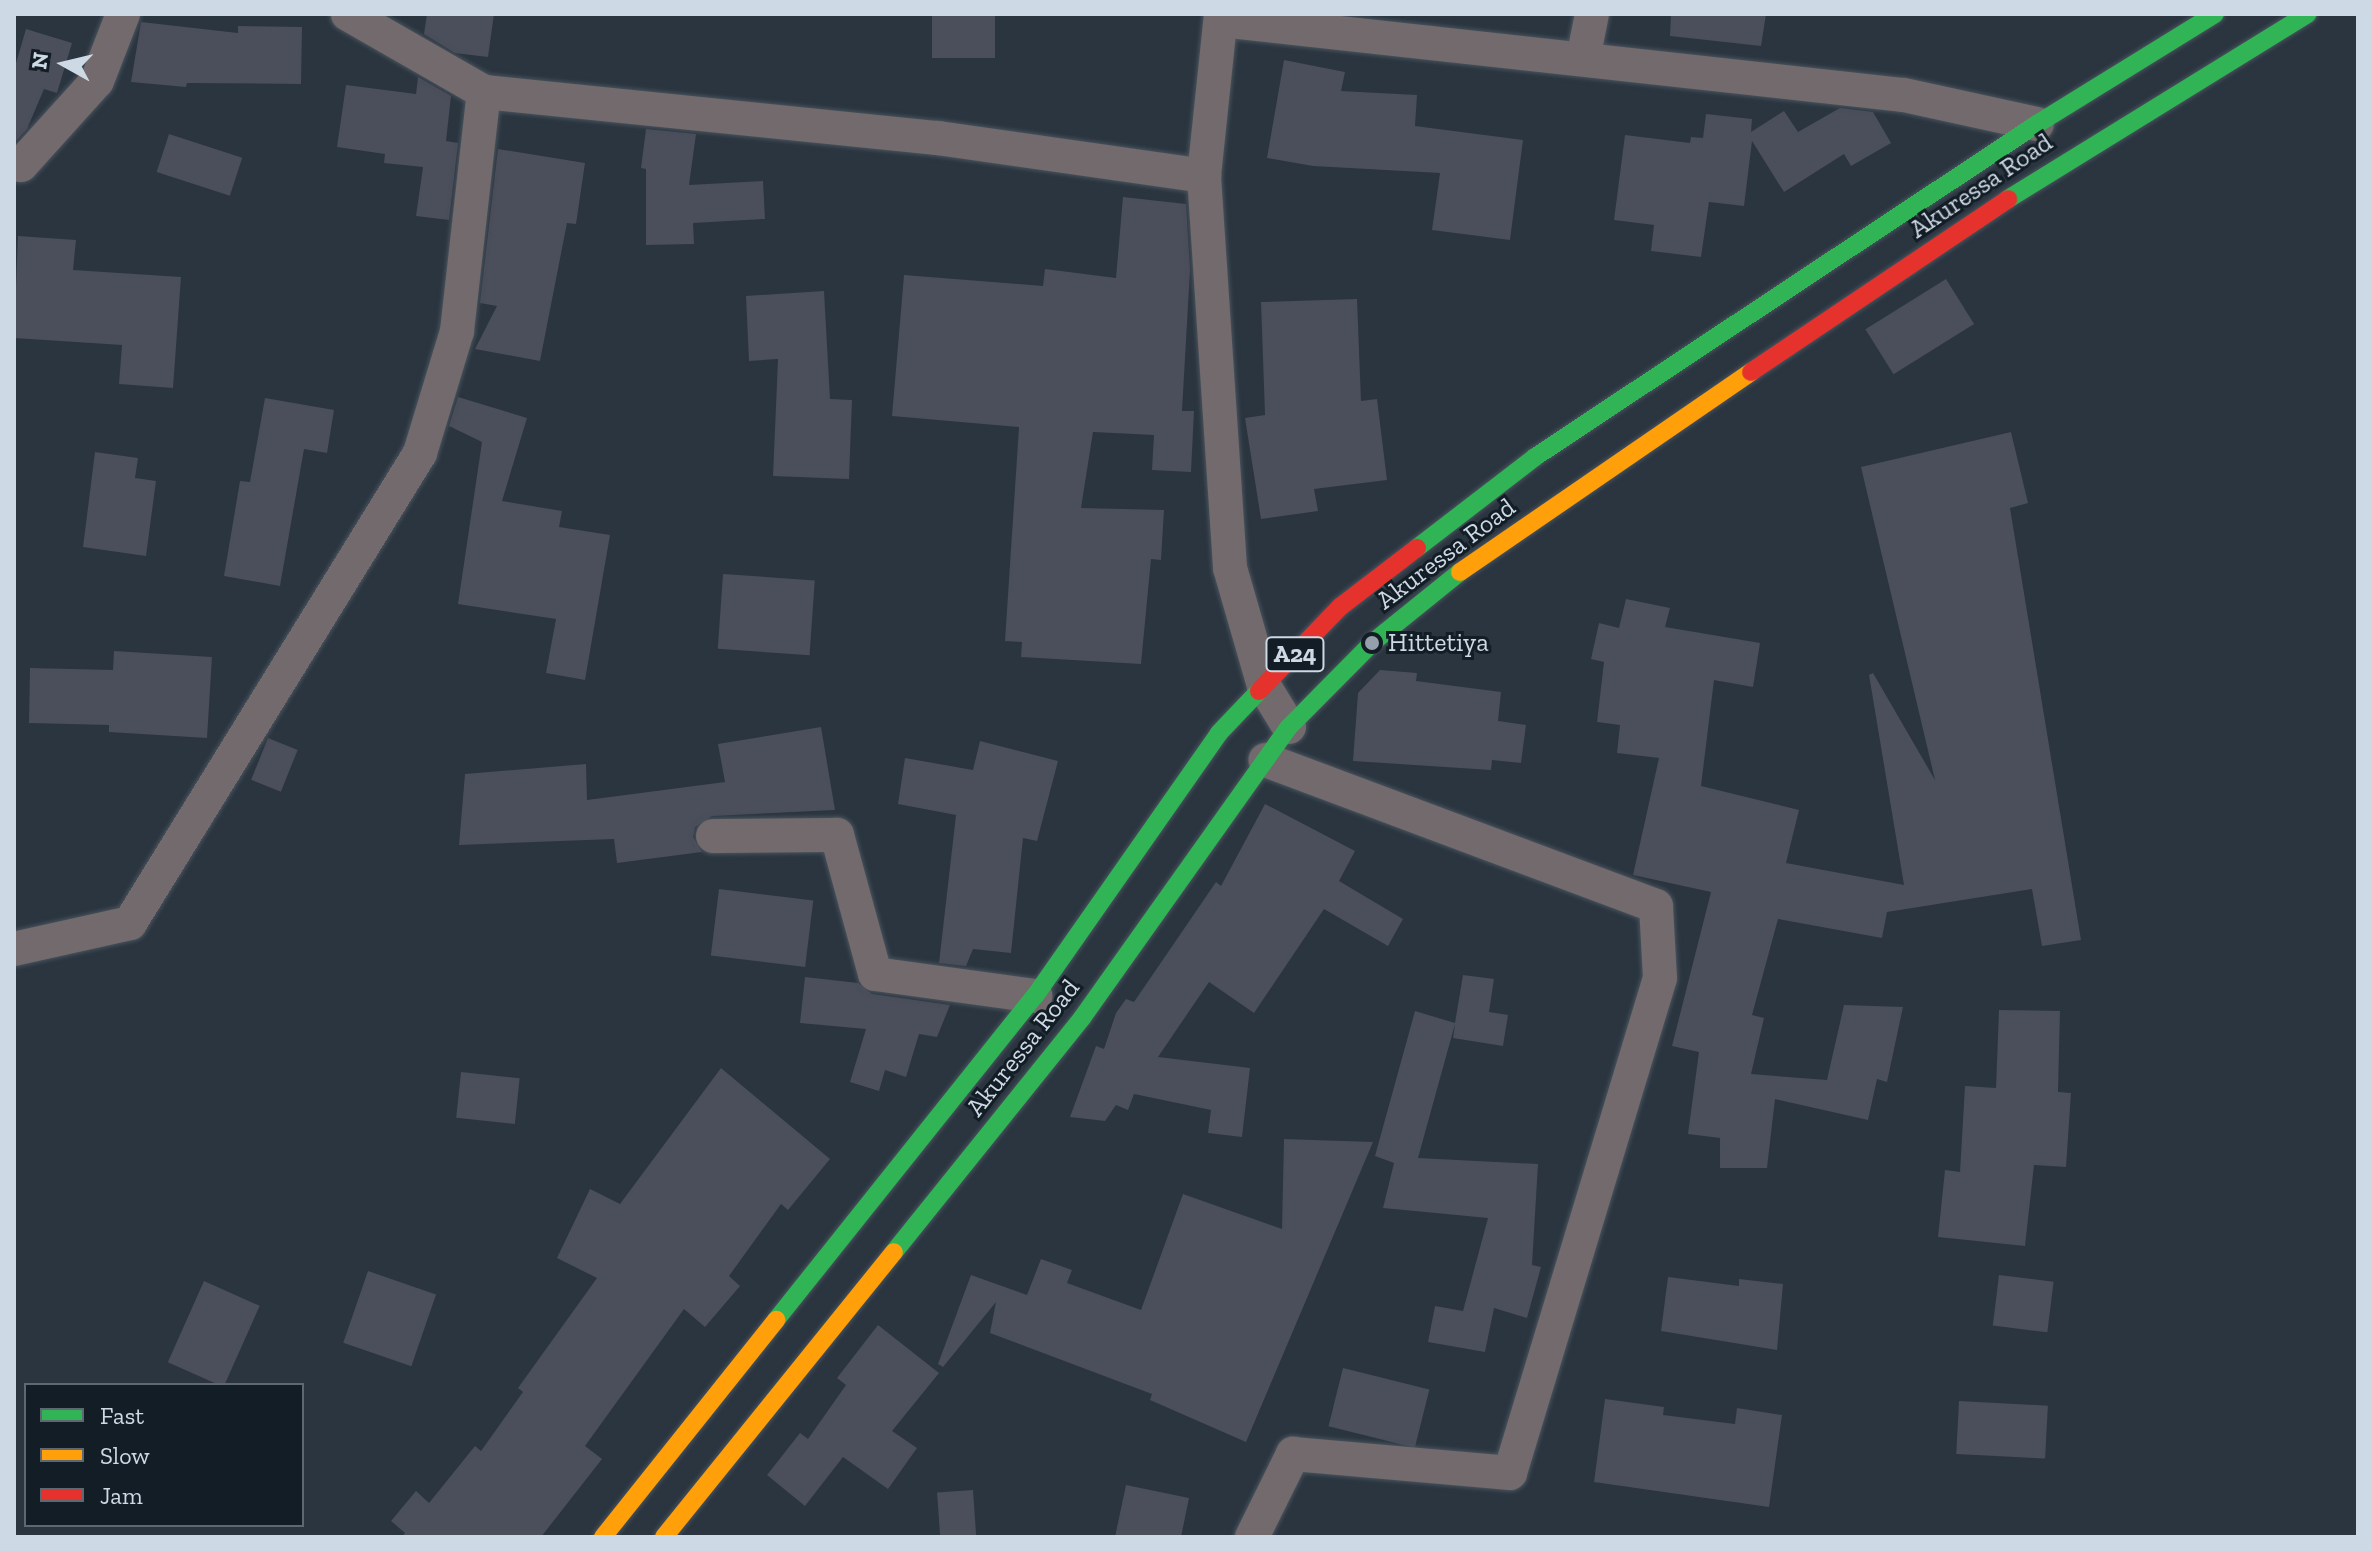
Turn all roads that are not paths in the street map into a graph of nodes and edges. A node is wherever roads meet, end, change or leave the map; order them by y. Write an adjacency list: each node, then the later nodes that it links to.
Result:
1 (123, 14): 10 (street)
2 (348, 14): 8 (street)
3 (1592, 14): 7 (street)
4 (2215, 14): 9 (highway, Akuressa Road / A24)
5 (2307, 14): 13 (highway, Akuressa Road / A24)
6 (1221, 17): 7 (street); 11 (street)
7 (1583, 59): 9 (street)
8 (484, 92): 11 (street); 16 (street)
9 (2037, 124): 12 (highway, Akuressa Road / A24)
10 (14, 163)
11 (1204, 176): 12 (street)
12 (1264, 686): 13 (street); 17 (highway, Akuressa Road / A24)
13 (1289, 727): 14 (highway, Akuressa Road / A24)
14 (1265, 760): 19 (highway, Akuressa Road / A24); 20 (street)
15 (713, 836): 17 (street)
16 (14, 949)
17 (1035, 996): 18 (highway, Akuressa Road / A24)
18 (603, 1537)
19 (664, 1537)
20 (1252, 1537)

